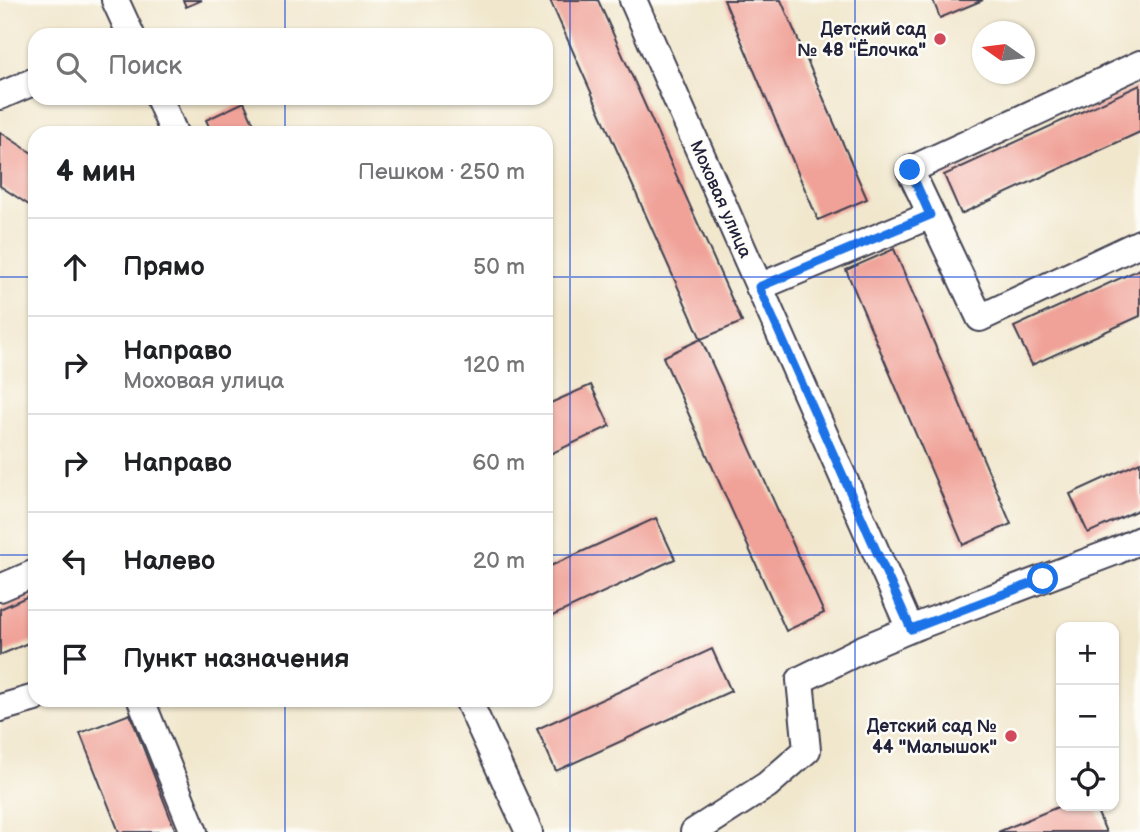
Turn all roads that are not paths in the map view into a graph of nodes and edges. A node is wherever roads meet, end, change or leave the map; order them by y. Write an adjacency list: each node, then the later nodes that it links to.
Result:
1 (115, 0): 3 (street)
2 (633, 0): 11 (street, Моховая улица)
3 (128, 28)
4 (1140, 64): 9 (street)
5 (28, 84): 6 (street)
6 (0, 96)
7 (162, 105): 8 (street)
8 (171, 126)
9 (930, 215): 10 (street); 11 (street)
10 (1140, 243)
11 (759, 287): 15 (street, Моховая улица)
12 (1140, 540): 15 (street)
13 (28, 576): 14 (street)
14 (0, 588)
15 (911, 629): 22 (street)
16 (28, 700): 19 (street)
17 (144, 707): 21 (street)
18 (471, 707): 20 (street)
19 (0, 708)
20 (523, 830)
21 (194, 832)
22 (694, 832)

